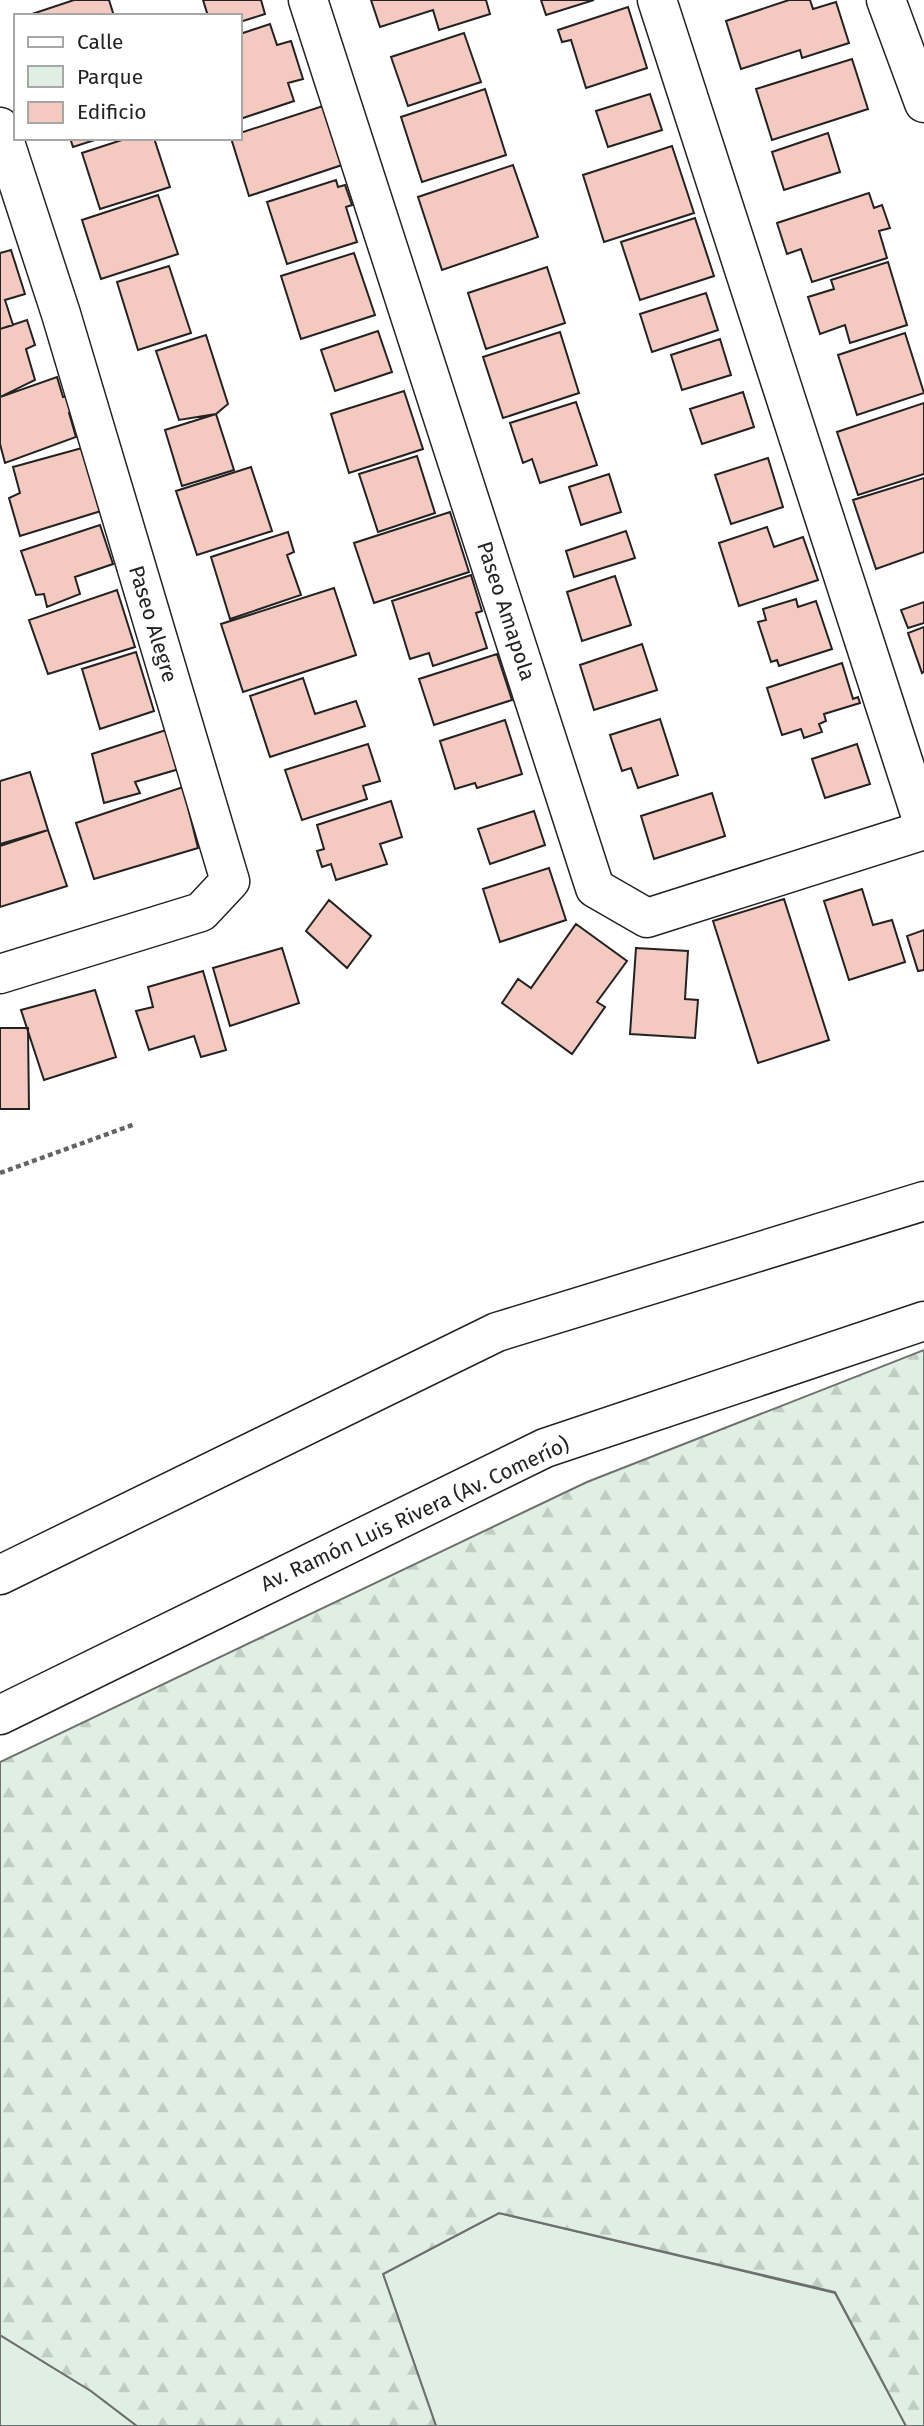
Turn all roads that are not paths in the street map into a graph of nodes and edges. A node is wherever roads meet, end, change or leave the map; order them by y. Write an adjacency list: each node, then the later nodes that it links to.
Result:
1 (308, 0): 6 (street, Paseo Amapola)
2 (657, 0): 6 (street, Paseo Amapola)
3 (886, 0): 4 (street)
4 (924, 103)
5 (0, 127): 7 (street, Paseo Alegre)
6 (924, 828)
7 (0, 974)
8 (924, 1201): 10 (street)
9 (924, 1321): 11 (street, Av. Ramón Luis Rivera (Av. Comerío))
10 (0, 1575)
11 (0, 1715)

